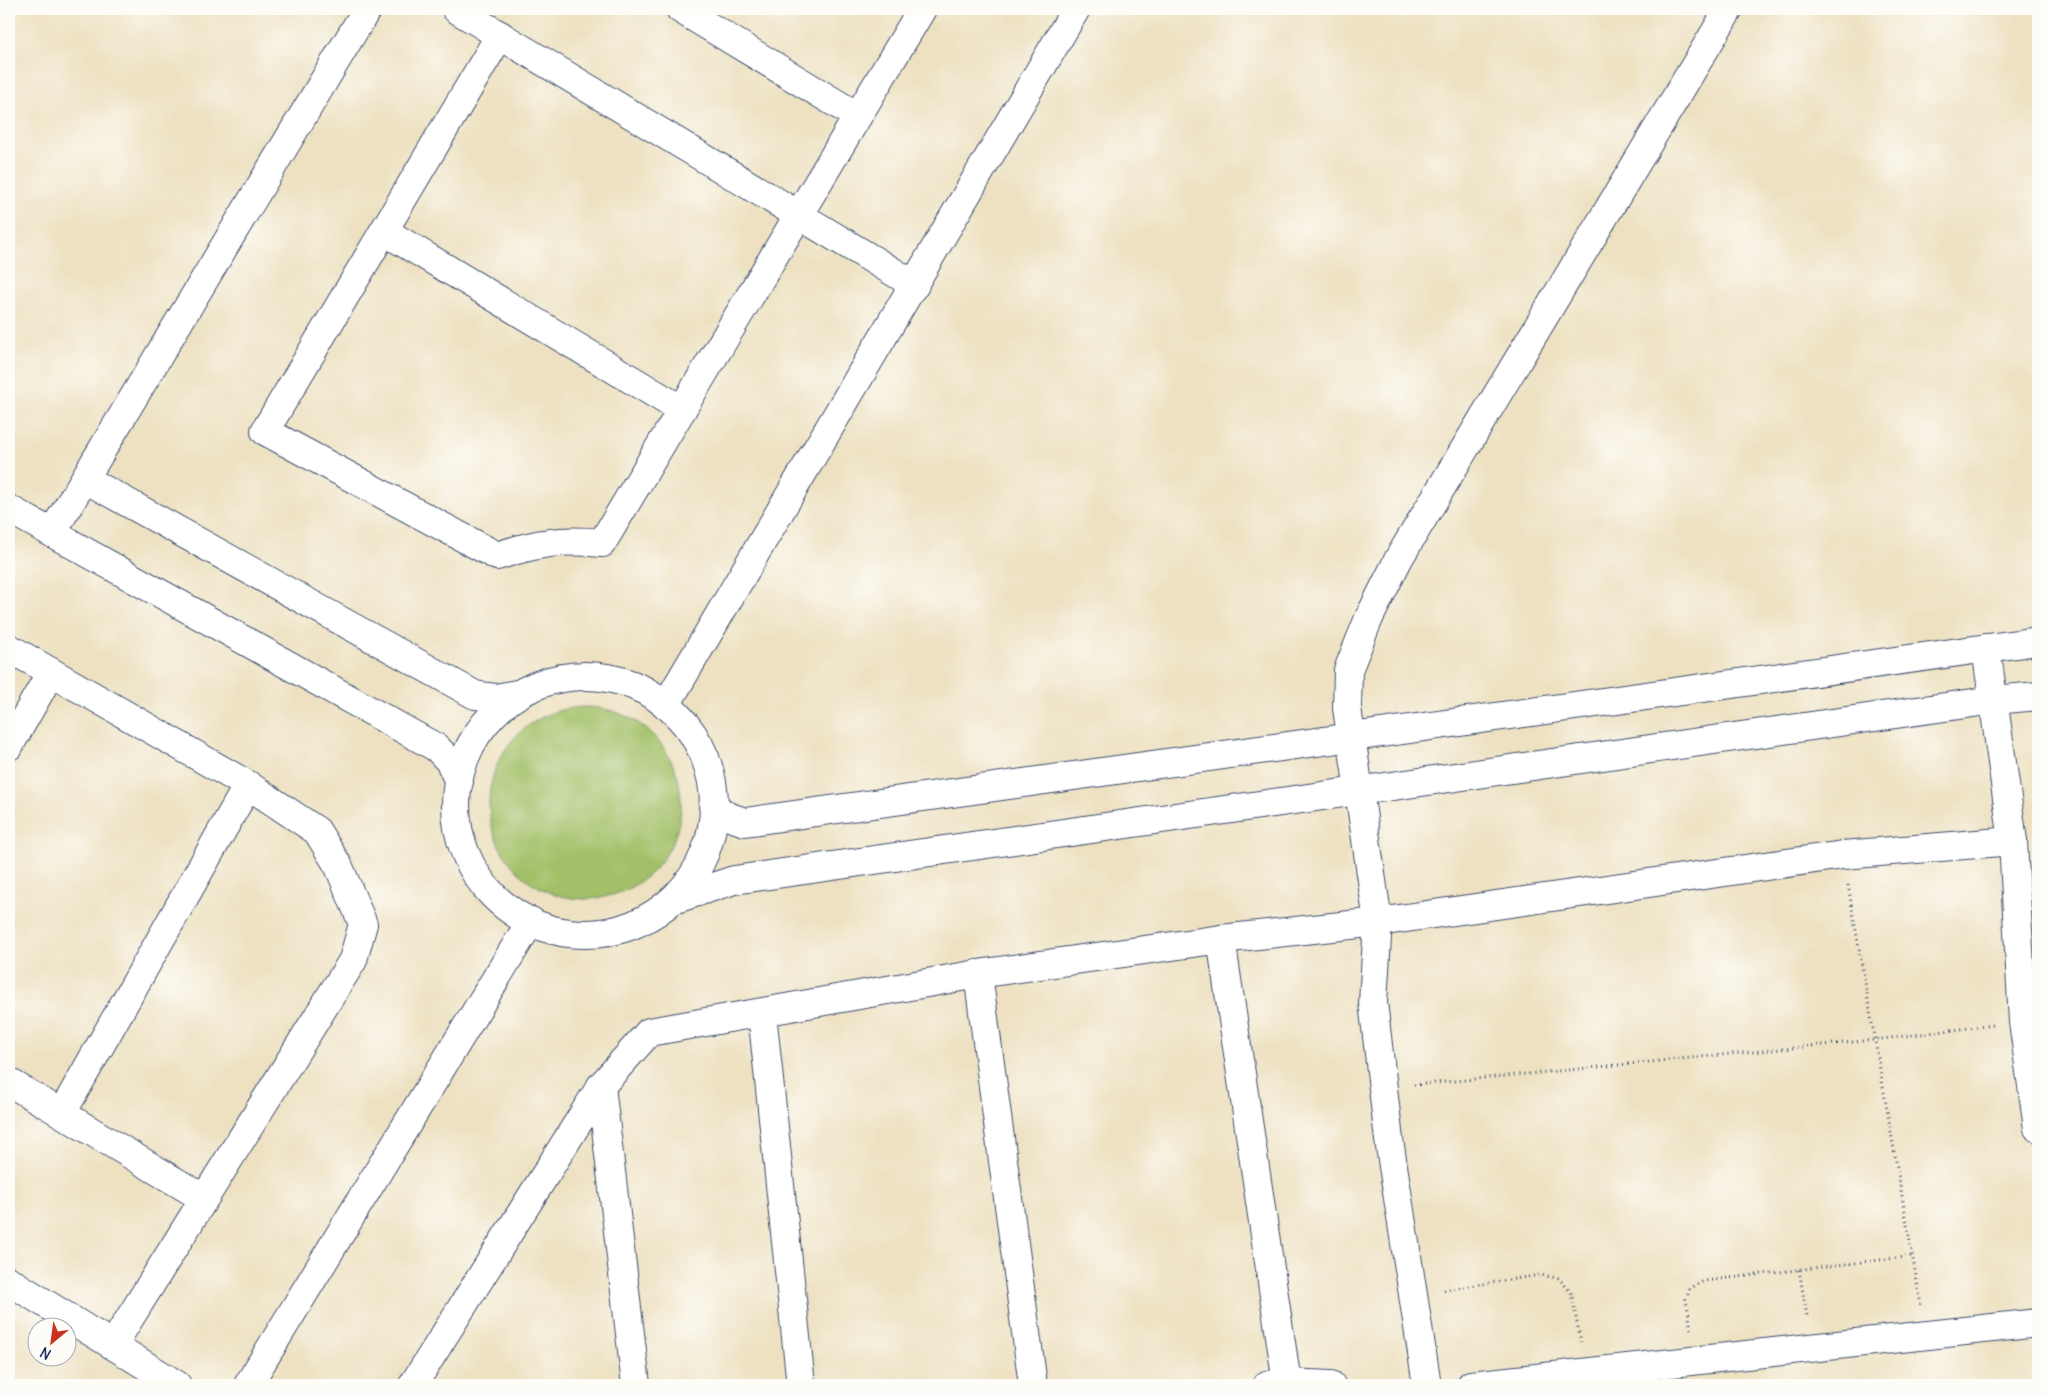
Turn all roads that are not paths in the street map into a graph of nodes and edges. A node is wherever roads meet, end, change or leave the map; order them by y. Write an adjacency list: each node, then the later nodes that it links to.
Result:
1 (368, 9): 13 (street)
2 (456, 9): 7 (street)
3 (680, 9): 8 (street)
4 (922, 9): 8 (street)
5 (1076, 9): 11 (street)
6 (1729, 9): 24 (street)
7 (500, 35): 9 (street); 10 (street)
8 (857, 116): 9 (street)
9 (798, 215): 11 (street); 12 (street)
10 (384, 231): 12 (street); 12 (street)
11 (915, 285): 23 (street)
12 (682, 410)
13 (85, 479): 15 (street); 20 (street)
14 (11, 516): 15 (street)
15 (52, 533): 26 (street)
16 (2038, 641): 18 (street)
17 (9, 648): 19 (street)
18 (1986, 648): 22 (street); 24 (street)
19 (50, 672): 25 (street); 27 (street)
20 (517, 694): 23 (street); 26 (street)
21 (2038, 696): 22 (street)
22 (1994, 700): 28 (street); 30 (street)
23 (666, 705): 29 (street)
24 (1352, 737): 28 (street); 29 (street)
25 (9, 746)
26 (459, 782): 32 (street)
27 (248, 785): 39 (street); 41 (street)
28 (1361, 790): 31 (street); 33 (street)
29 (713, 806): 31 (street)
30 (2013, 841): 33 (street); 40 (street)
31 (674, 900): 32 (street)
32 (531, 921): 47 (street)
33 (1378, 922): 34 (street); 53 (street)
34 (1221, 939): 35 (street); 45 (street)
35 (978, 974): 36 (street); 51 (street)
36 (762, 1012): 38 (street); 50 (street)
37 (9, 1082): 39 (street)
38 (601, 1086): 48 (street); 49 (street)
39 (62, 1113): 41 (street)
40 (2038, 1128)
41 (203, 1198): 44 (street)
42 (9, 1281): 44 (street)
43 (2038, 1324): 54 (street)
44 (113, 1345): 46 (street)
45 (1277, 1384): 52 (street)
46 (177, 1385)
47 (248, 1385)
48 (412, 1385)
49 (636, 1385)
50 (801, 1385)
51 (1033, 1385)
52 (1331, 1385)
53 (1427, 1385)
54 (1471, 1385)

